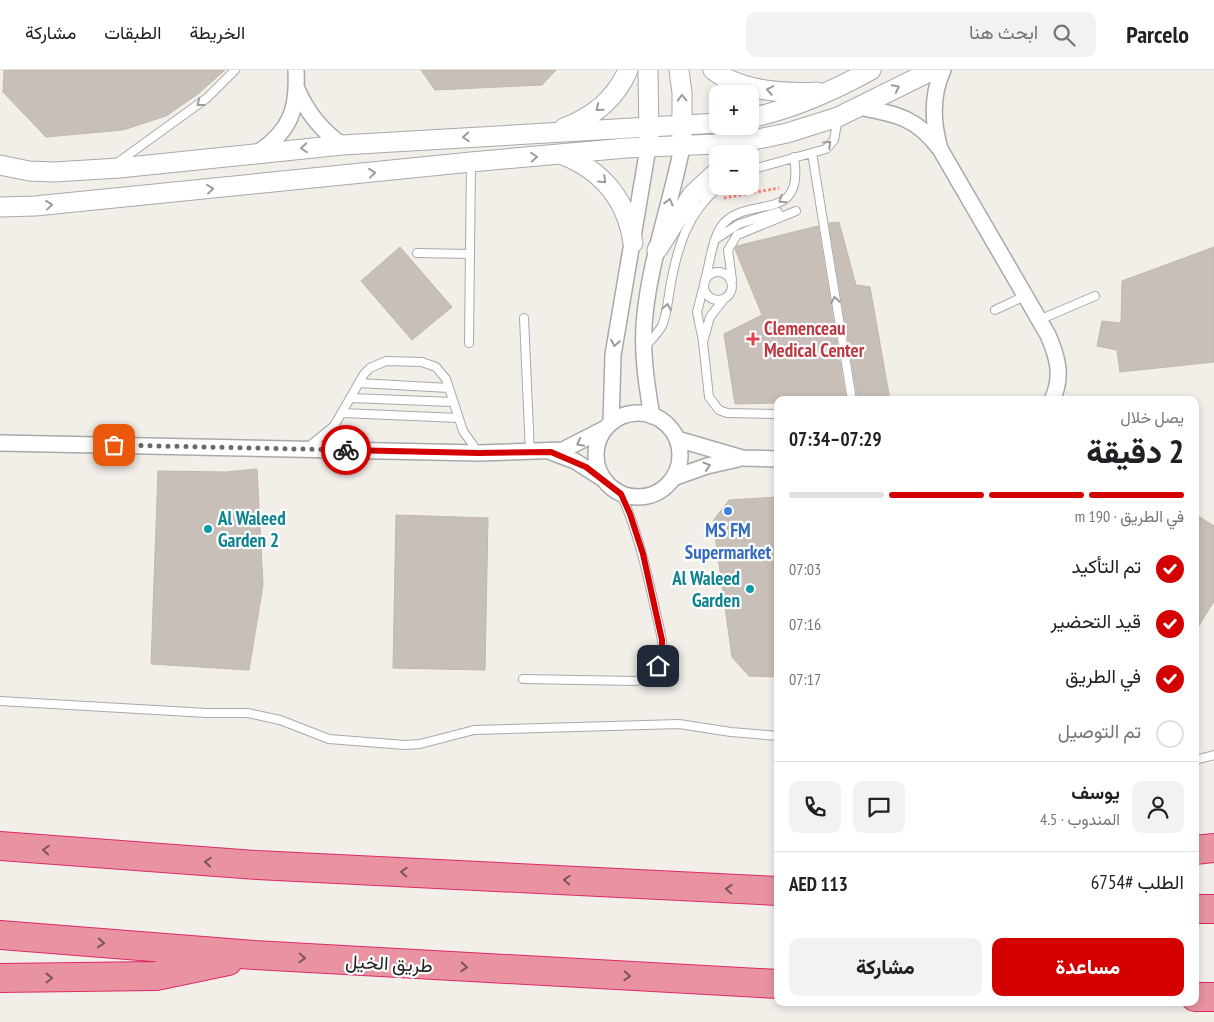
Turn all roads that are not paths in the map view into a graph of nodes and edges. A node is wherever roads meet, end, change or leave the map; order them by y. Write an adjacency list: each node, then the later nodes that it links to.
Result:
1 (235, 70): 31 (lane, one-way to 31)
2 (296, 70): 10 (street)
3 (628, 70): 18 (street, one-way to 18)
4 (648, 70): 17 (street)
5 (679, 70): 16 (street, one-way to 5)
6 (714, 70): 11 (street, one-way to 6)
7 (933, 70): 12 (street, one-way to 7)
8 (943, 70): 24 (street)
9 (865, 71): 11 (street)
10 (297, 89): 20 (street); 25 (street)
11 (836, 90): 13 (street)
12 (859, 107): 14 (street); 24 (street)
13 (759, 116)
14 (838, 118): 19 (street); 26 (lane, one-way to 14)
15 (709, 125): 16 (street)
16 (683, 126): 17 (street); 21 (street)
17 (650, 127): 18 (street); 22 (street)
18 (549, 132): 20 (street, one-way to 20)
19 (787, 133): 21 (street); 23 (street)
20 (342, 145): 25 (street, one-way to 25)
21 (682, 147): 22 (street); 38 (street, one-way to 21)
22 (648, 148): 27 (street); 37 (street)
23 (759, 148)
24 (940, 148): 43 (street)
25 (259, 152): 31 (street)
26 (812, 153): 28 (lane); 54 (lane, one-way to 26)
27 (562, 155): 29 (street, one-way to 27); 37 (street, one-way to 37)
28 (794, 158): 32 (lane); 36 (lane, one-way to 36)
29 (471, 162): 35 (street, one-way to 29); 40 (lane)
30 (0, 166): 31 (street)
31 (110, 168)
32 (759, 168)
33 (709, 186): 38 (street)
34 (709, 194): 51 (lane, one-way to 34)
35 (0, 207)
36 (716, 239): 41 (lane); 42 (lane)
37 (633, 243): 62 (street, one-way to 62)
38 (657, 250): 51 (street)
39 (417, 253): 40 (lane)
40 (470, 254): 50 (lane)
41 (732, 280): 42 (lane); 45 (lane)
42 (705, 282): 45 (lane); 49 (lane)
43 (1025, 296): 46 (lane); 48 (street)
44 (1095, 296): 48 (lane)
45 (724, 299): 49 (lane)
46 (995, 310)
47 (524, 318): 68 (lane)
48 (1039, 320): 55 (street)
49 (703, 342): 59 (lane)
50 (469, 343)
51 (644, 349): 60 (street)
52 (359, 383): 53 (lane); 53 (lane); 56 (lane)
53 (448, 388): 57 (lane)
54 (851, 396)
55 (1053, 396)
56 (351, 398): 57 (lane); 58 (lane)
57 (452, 402): 61 (lane)
58 (343, 413): 61 (lane); 65 (lane)
59 (774, 414)
60 (652, 416): 62 (street); 63 (street)
61 (458, 418): 67 (lane)
62 (609, 426): 66 (street, one-way to 66); 72 (street)
63 (676, 439): 69 (street); 71 (street)
64 (0, 443): 65 (street)
65 (305, 449): 67 (street)
66 (551, 452): 68 (street); 72 (street)
67 (479, 453): 68 (street)
68 (530, 453)
69 (742, 458): 70 (street); 71 (street, one-way to 69)
70 (774, 459)
71 (673, 478): 73 (street)
72 (605, 481): 73 (street)
73 (621, 494): 74 (lane)
74 (523, 679)
75 (0, 702): 76 (lane)
76 (774, 736)
77 (1214, 755): 78 (lane)
78 (1199, 759)
79 (0, 846): 82 (highway, one-way to 79)
80 (1214, 848): 81 (highway)
81 (1199, 850)
82 (774, 891)
83 (1199, 909): 84 (highway)
84 (1214, 909)
85 (0, 934): 86 (highway, طريق الخيل, one-way to 86)
86 (254, 955): 87 (highway, one-way to 86); 88 (highway, طريق الخيل, one-way to 88)
87 (0, 978)
88 (774, 984)
89 (1199, 997): 90 (highway)
90 (1214, 997)

